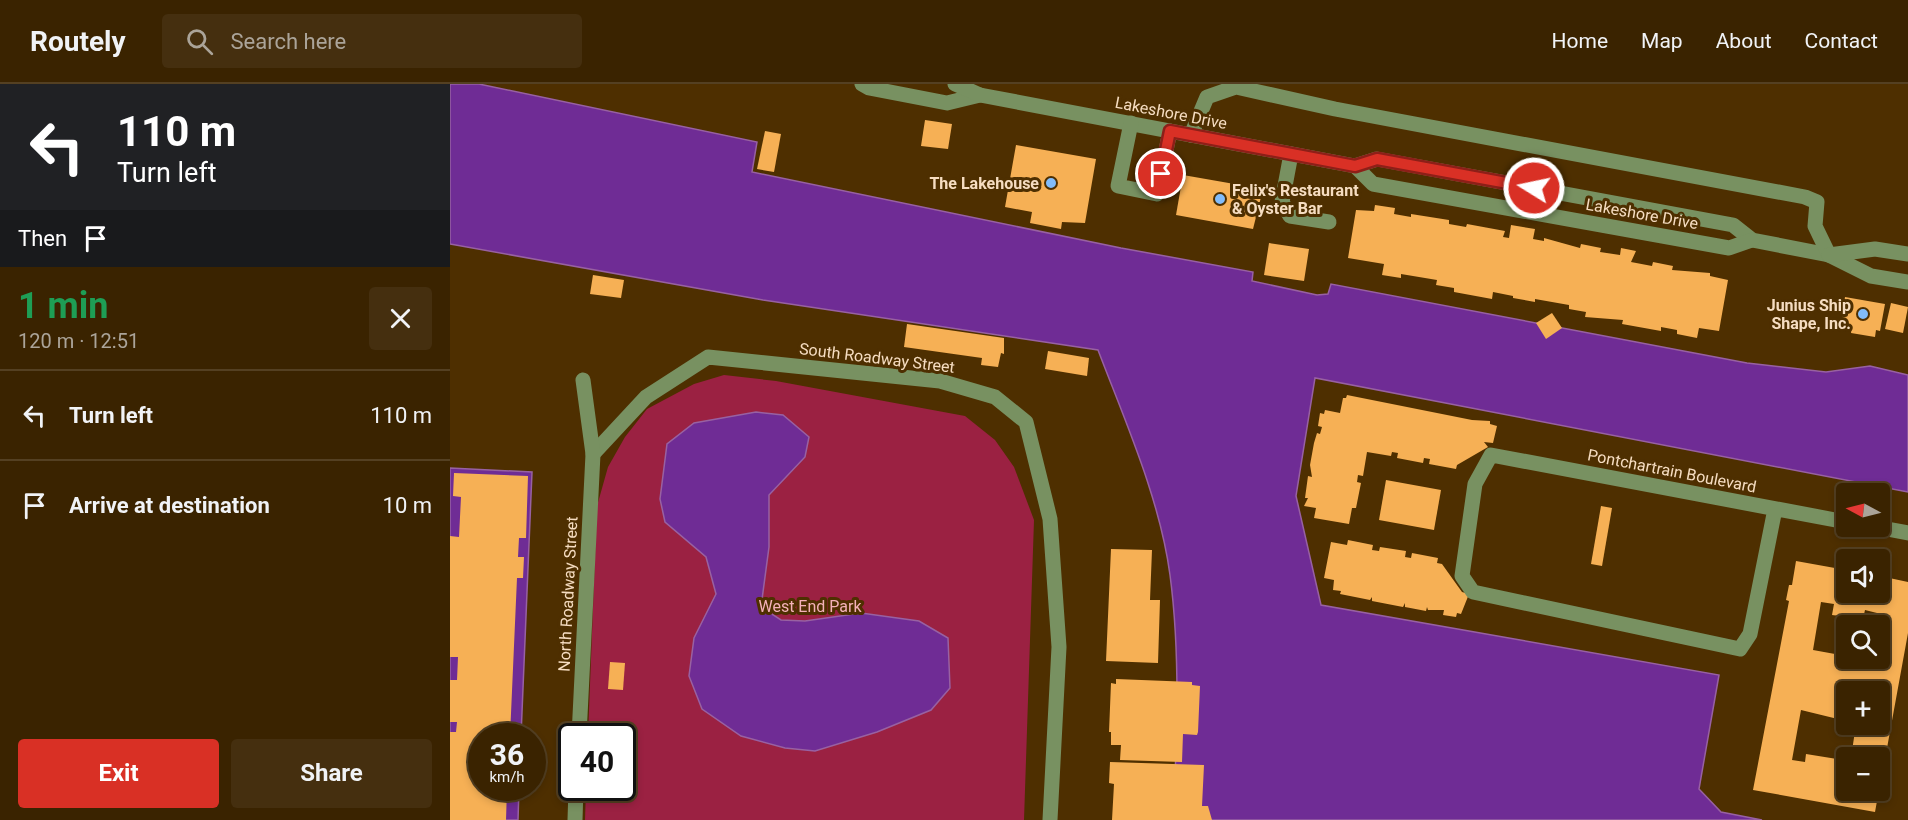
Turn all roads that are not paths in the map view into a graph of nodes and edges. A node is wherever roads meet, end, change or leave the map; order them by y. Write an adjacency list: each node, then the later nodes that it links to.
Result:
1 (862, 84): 3 (street, Lakeshore Drive)
2 (955, 84): 3 (street, Lakeshore Drive)
3 (980, 95): 4 (street, Lakeshore Drive)
4 (1131, 123): 5 (street, Lakeshore Drive); 5 (street)
5 (1170, 131): 6 (street, Lakeshore Drive)
6 (1191, 135): 7 (street, Lakeshore Drive); 14 (street)
7 (1291, 154): 8 (street, Lakeshore Drive); 11 (street)
8 (1355, 166): 9 (street, Lakeshore Drive); 10 (street, Lakeshore Drive)
9 (1557, 192): 10 (street); 12 (street, Lakeshore Drive)
10 (1553, 216): 12 (street, Lakeshore Drive)
11 (1329, 222)
12 (1752, 240): 14 (street, Lakeshore Drive)
13 (1908, 254): 14 (street, Lakeshore Drive)
14 (1830, 255): 15 (street, Lakeshore Drive)
15 (1908, 282)
16 (583, 380): 17 (street, North Roadway Street)
17 (593, 454): 22 (street, North Roadway Street); 25 (street, South Roadway Street)
18 (1775, 508): 18 (street, Pontchartrain Boulevard); 19 (street, Pontchartrain Boulevard)
19 (1836, 520)
20 (1890, 530): 21 (street)
21 (1908, 533)
22 (580, 723)
23 (576, 801): 24 (street)
24 (575, 820)
25 (1050, 820)

